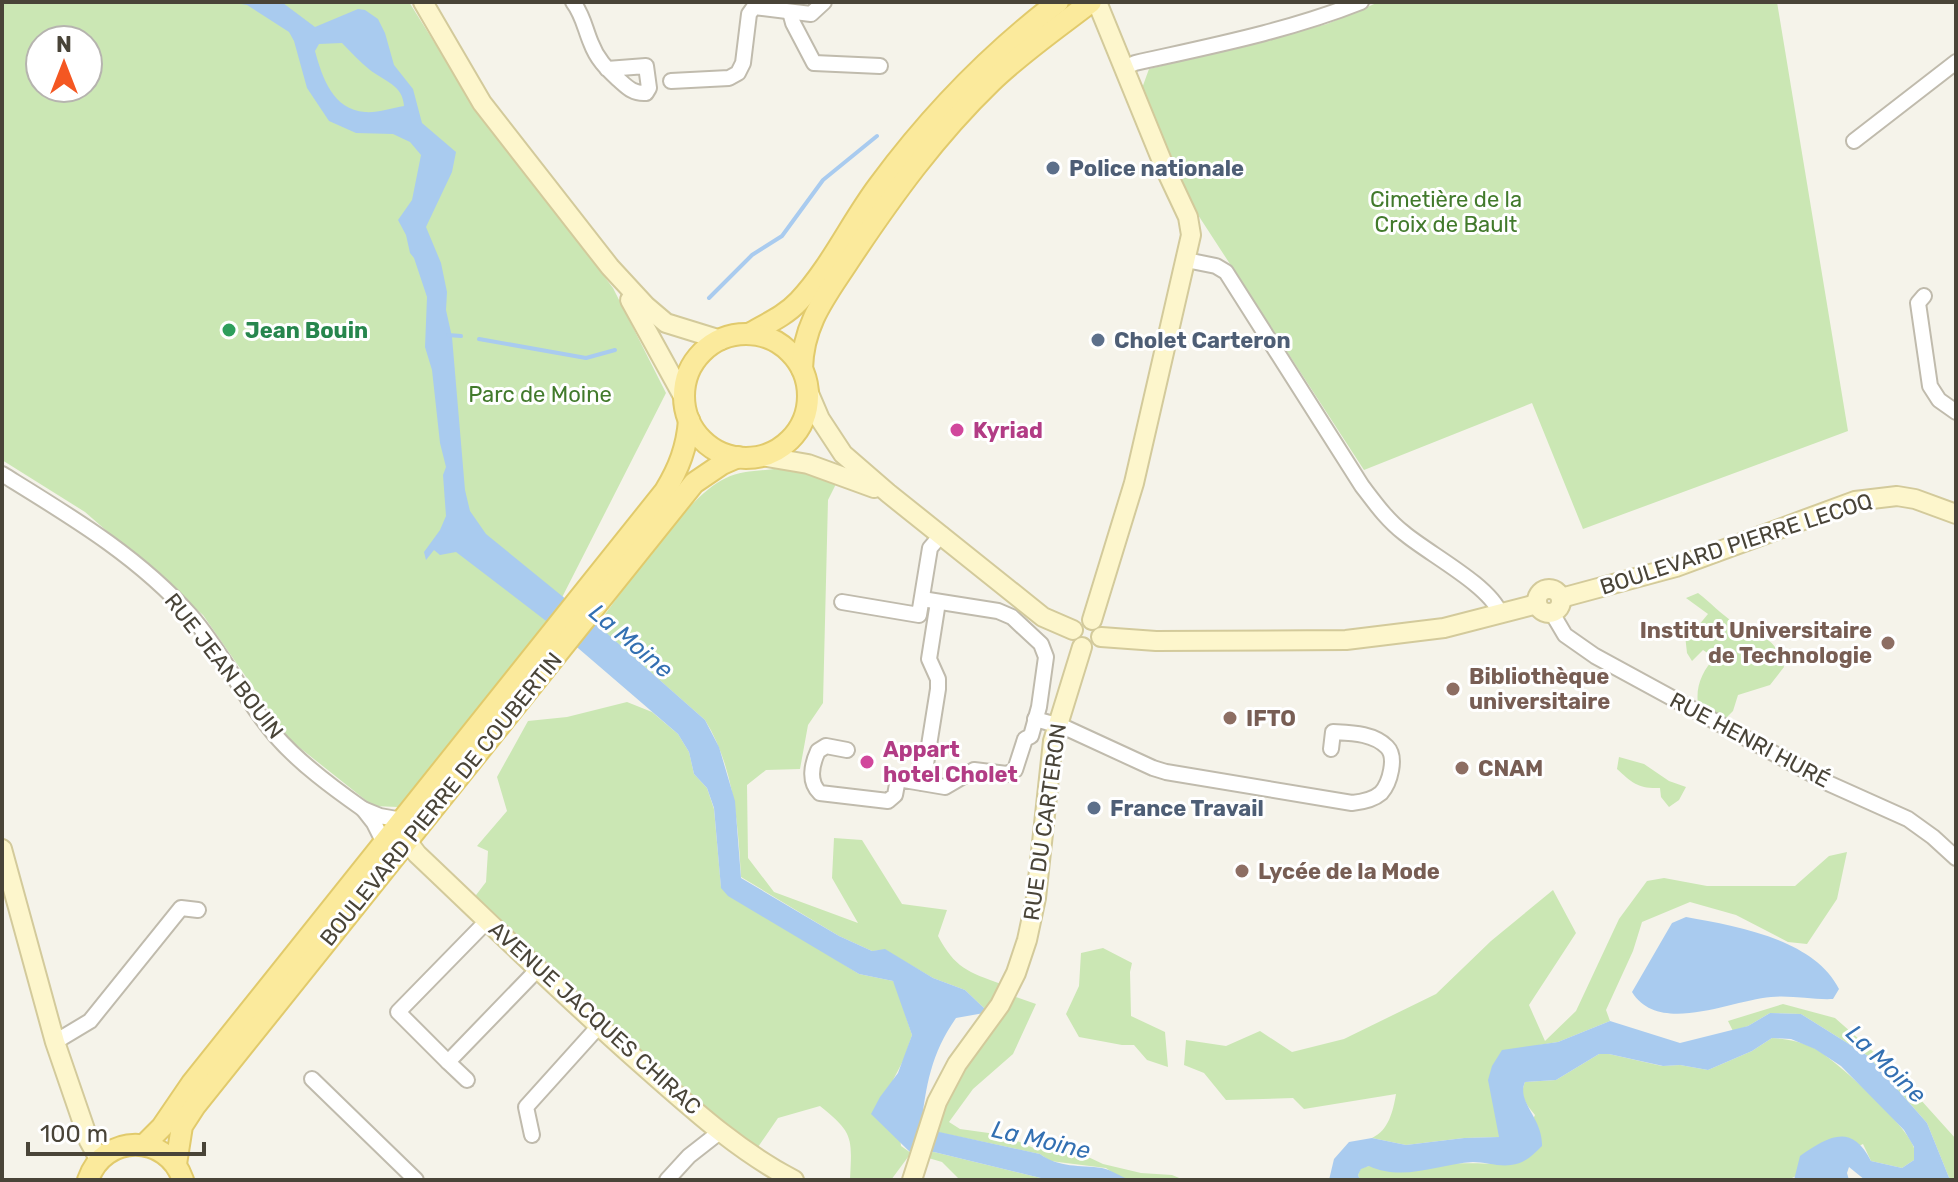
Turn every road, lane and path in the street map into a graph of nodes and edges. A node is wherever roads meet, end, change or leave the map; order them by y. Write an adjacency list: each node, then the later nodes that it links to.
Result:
1 (423, 2): 16 (street)
2 (573, 2): 12 (street)
3 (824, 2): 8 (street)
4 (1058, 2): 18 (main road)
5 (1091, 2): 20 (main road)
6 (1097, 2): 11 (street)
7 (1361, 2): 11 (street)
8 (790, 12): 10 (street); 13 (street)
9 (1956, 62): 14 (street)
10 (880, 66)
11 (1124, 68): 15 (street)
12 (607, 69)
13 (671, 81)
14 (1854, 141)
15 (1186, 260): 36 (street); 37 (street)
16 (610, 267): 19 (street); 22 (street)
17 (1924, 296): 23 (street)
18 (749, 334): 19 (main road); 20 (main road)
19 (721, 340): 22 (main road)
20 (802, 369): 21 (main road)
21 (808, 391): 25 (main road); 28 (street)
22 (684, 398): 24 (main road)
23 (1956, 412)
24 (689, 420): 26 (main road); 31 (main road, BOULEVARD PIERRE DE COUBERTIN)
25 (762, 456): 26 (main road); 28 (street)
26 (738, 457): 31 (main road, BOULEVARD PIERRE DE COUBERTIN)
27 (2, 474): 47 (street, RUE JEAN BOUIN)
28 (888, 493): 30 (street)
29 (1956, 514): 35 (street, BOULEVARD PIERRE LECOQ)
30 (942, 534): 32 (street); 38 (street)
31 (592, 595): 40 (main road, BOULEVARD PIERRE DE COUBERTIN)
32 (922, 599): 33 (street); 34 (street)
33 (842, 602)
34 (938, 602): 41 (street); 46 (street)
35 (1550, 605): 36 (street, BOULEVARD PIERRE LECOQ); 52 (street, RUE HENRI HURÉ)
36 (1500, 613): 37 (street, BOULEVARD PIERRE LECOQ)
37 (1096, 629): 38 (street); 39 (street)
38 (1073, 630): 39 (street)
39 (1082, 647): 42 (street, RUE DU CARTERON)
40 (543, 658): 48 (main road, BOULEVARD PIERRE DE COUBERTIN); 49 (main road, BOULEVARD PIERRE DE COUBERTIN)
41 (1035, 719): 42 (street); 43 (street)
42 (1055, 733): 43 (street); 44 (street); 70 (street, RUE DU CARTERON)
43 (1031, 736): 46 (street)
44 (1331, 749)
45 (847, 750): 46 (street)
46 (923, 783)
47 (363, 809): 48 (street, RUE JEAN BOUIN); 50 (street, RUE JEAN BOUIN)
48 (402, 820): 50 (main road, BOULEVARD PIERRE DE COUBERTIN)
49 (408, 842): 54 (street, AVENUE JACQUES CHIRAC); 65 (main road, BOULEVARD PIERRE DE COUBERTIN)
50 (384, 843): 63 (main road, BOULEVARD PIERRE DE COUBERTIN)
51 (2, 849): 57 (street)
52 (1956, 858)
53 (198, 910): 57 (street)
54 (487, 921): 55 (street, AVENUE JACQUES CHIRAC); 58 (street)
55 (538, 969): 56 (street, AVENUE JACQUES CHIRAC); 58 (street)
56 (599, 1026): 61 (street, AVENUE JACQUES CHIRAC); 62 (street)
57 (55, 1042): 64 (street)
58 (448, 1062): 60 (street)
59 (312, 1079): 67 (street)
60 (467, 1080)
61 (721, 1131): 68 (street); 69 (street, AVENUE JACQUES CHIRAC)
62 (532, 1135)
63 (145, 1144): 64 (main road); 65 (main road)
64 (99, 1159): 66 (main road)
65 (180, 1172)
66 (88, 1180)
67 (416, 1180)
68 (667, 1180)
69 (794, 1180)
70 (912, 1180)

